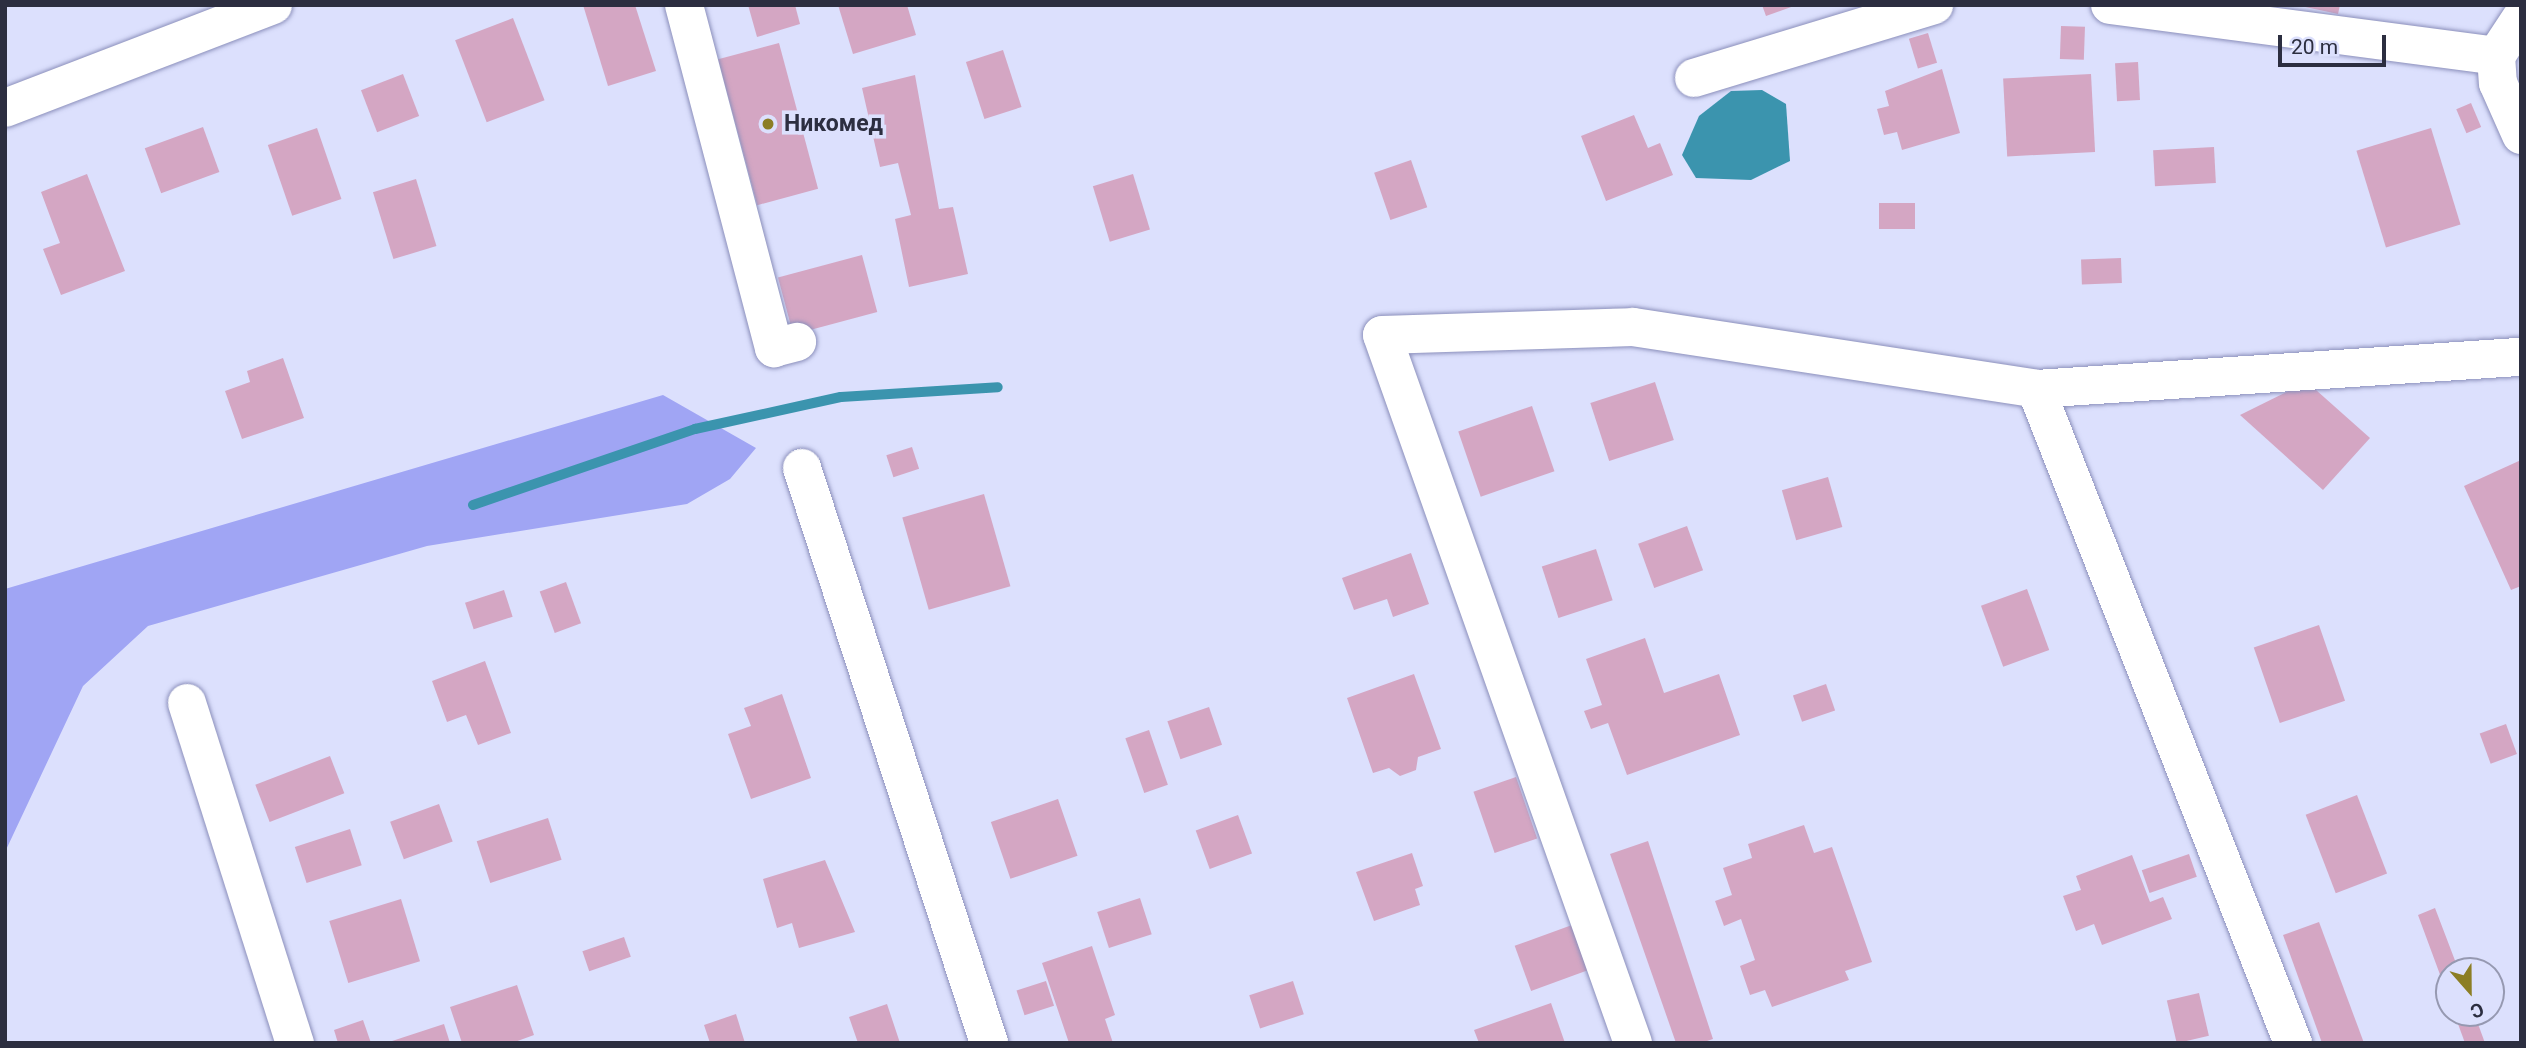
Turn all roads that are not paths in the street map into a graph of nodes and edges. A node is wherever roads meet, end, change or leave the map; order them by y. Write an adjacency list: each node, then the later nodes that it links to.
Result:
1 (273, 5): 8 (street)
2 (684, 5): 10 (street)
3 (1934, 5): 7 (street)
4 (2110, 5): 6 (street)
5 (2521, 18): 6 (street)
6 (2496, 56): 9 (street)
7 (1694, 78)
8 (5, 108)
9 (2521, 135)
10 (797, 342)
11 (2521, 357): 12 (street)
12 (2036, 389): 17 (street); 18 (street)
13 (802, 468): 16 (street)
14 (187, 703): 15 (street)
15 (295, 1043)
16 (989, 1043)
17 (1633, 1043)
18 (2293, 1043)

